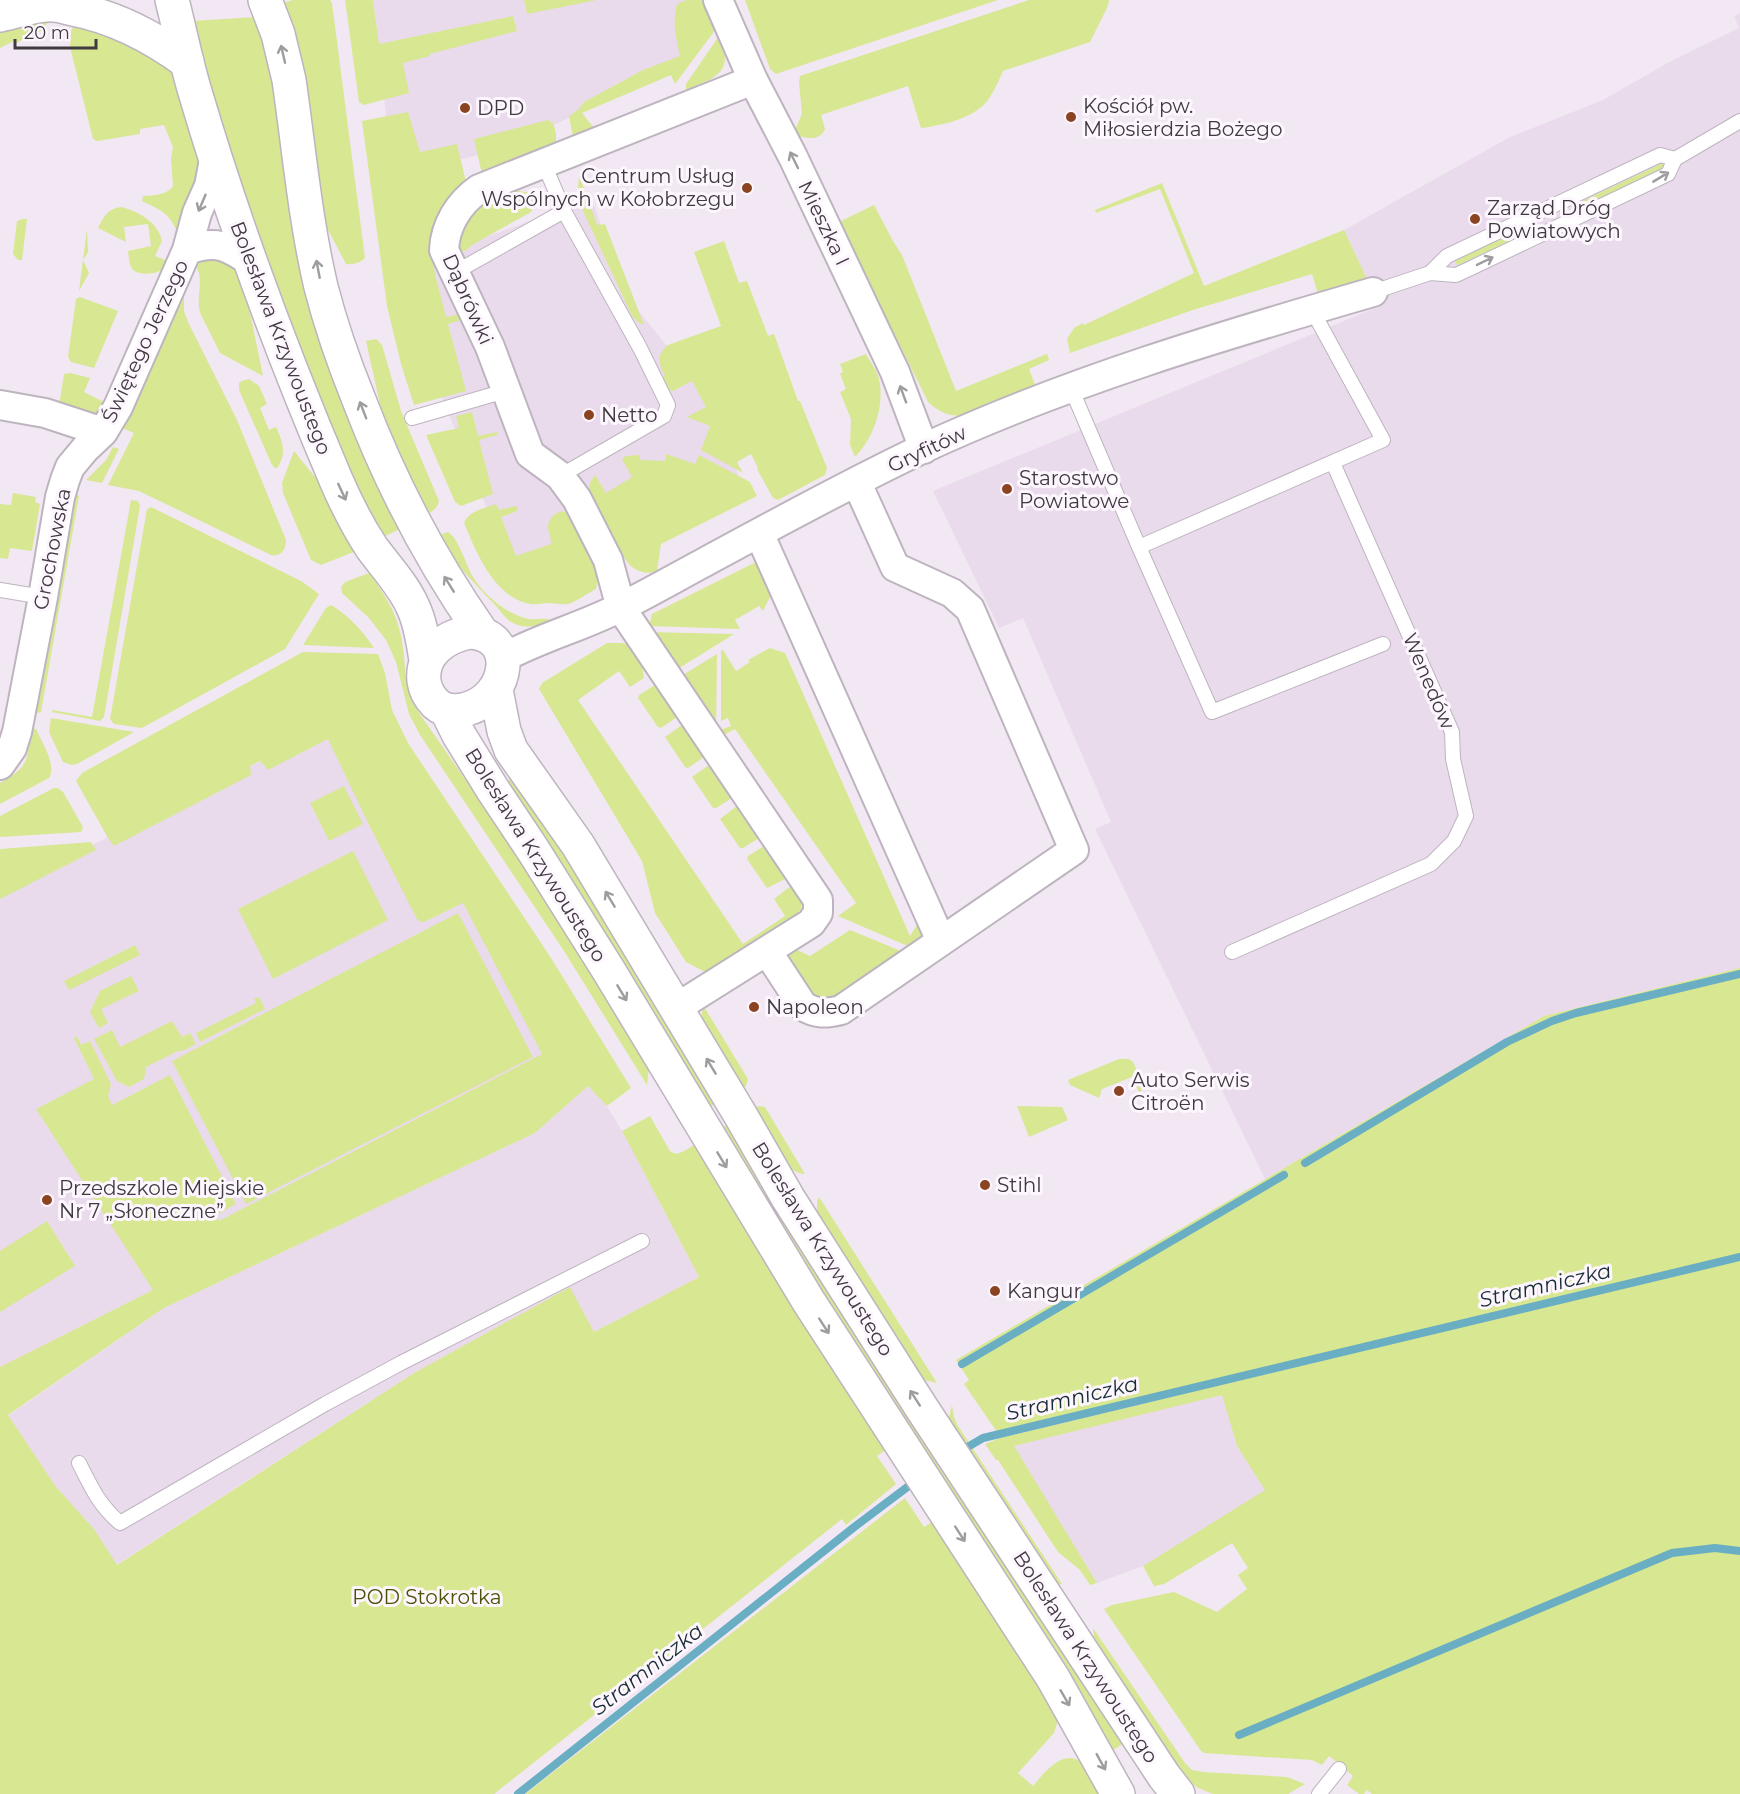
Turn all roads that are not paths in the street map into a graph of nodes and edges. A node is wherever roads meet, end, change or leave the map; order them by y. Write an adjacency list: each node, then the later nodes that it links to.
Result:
1 (172, 0): 5 (main road, Bolesława Krzywoustego)
2 (265, 0): 34 (main road, one-way to 2)
3 (718, 0): 6 (street, Mieszka I)
4 (0, 15): 5 (main road)
5 (187, 62): 8 (main road, Bolesława Krzywoustego)
6 (753, 80): 10 (street, Dąbrówki); 25 (street, Mieszka I, one-way to 6)
7 (1740, 121): 9 (lane)
8 (214, 155): 14 (street, Świętego Jerzego, one-way to 14); 15 (main road, Bolesława Krzywoustego)
9 (1675, 159): 11 (lane); 13 (lane, one-way to 9)
10 (544, 164): 12 (lane); 16 (street, Dąbrówki)
11 (1548, 208): 13 (lane); 17 (lane)
12 (564, 211): 16 (lane); 27 (lane)
13 (1557, 227): 17 (lane, one-way to 13)
14 (187, 250): 15 (street, Świętego Jerzego); 24 (street, Świętego Jerzego)
15 (250, 262): 37 (main road, Bolesława Krzywoustego, one-way to 37)
16 (454, 273): 21 (street, Dąbrówki)
17 (1430, 273): 18 (lane)
18 (1373, 292): 19 (street, Gryfitów)
19 (1312, 310): 20 (street, Gryfitów); 26 (lane)
20 (1071, 387): 25 (street, Gryfitów); 30 (lane)
21 (505, 391): 23 (lane); 27 (street, Dąbrówki)
22 (0, 405): 24 (street)
23 (412, 418)
24 (103, 432): 32 (street, Grochowska)
25 (924, 449): 28 (street, Gryfitów)
26 (1333, 463): 30 (lane); 43 (lane, Wenedów)
27 (560, 476): 33 (street, Dąbrówki)
28 (857, 483): 29 (street, Gryfitów); 41 (street)
29 (759, 533): 33 (street, Gryfitów); 41 (street)
30 (1140, 547): 35 (lane)
31 (0, 590): 32 (lane)
32 (43, 597): 40 (street, Grochowska)
33 (621, 608): 36 (street, Gryfitów); 42 (street, Dąbrówki)
34 (482, 633): 36 (main road); 37 (main road)
35 (1383, 644)
36 (503, 658): 38 (main road)
37 (426, 660): 39 (main road)
38 (496, 690): 39 (main road); 44 (main road, Bolesława Krzywoustego, one-way to 38)
39 (447, 711): 48 (main road, Bolesława Krzywoustego, one-way to 48)
40 (6, 757)
41 (941, 941): 42 (street)
42 (766, 951): 44 (street)
43 (1232, 952)
44 (676, 1008): 49 (main road, Bolesława Krzywoustego, one-way to 44)
45 (642, 1241): 46 (lane)
46 (79, 1463)
47 (1339, 1769): 50 (lane)
48 (1118, 1794)
49 (1178, 1794)
50 (1319, 1794)

